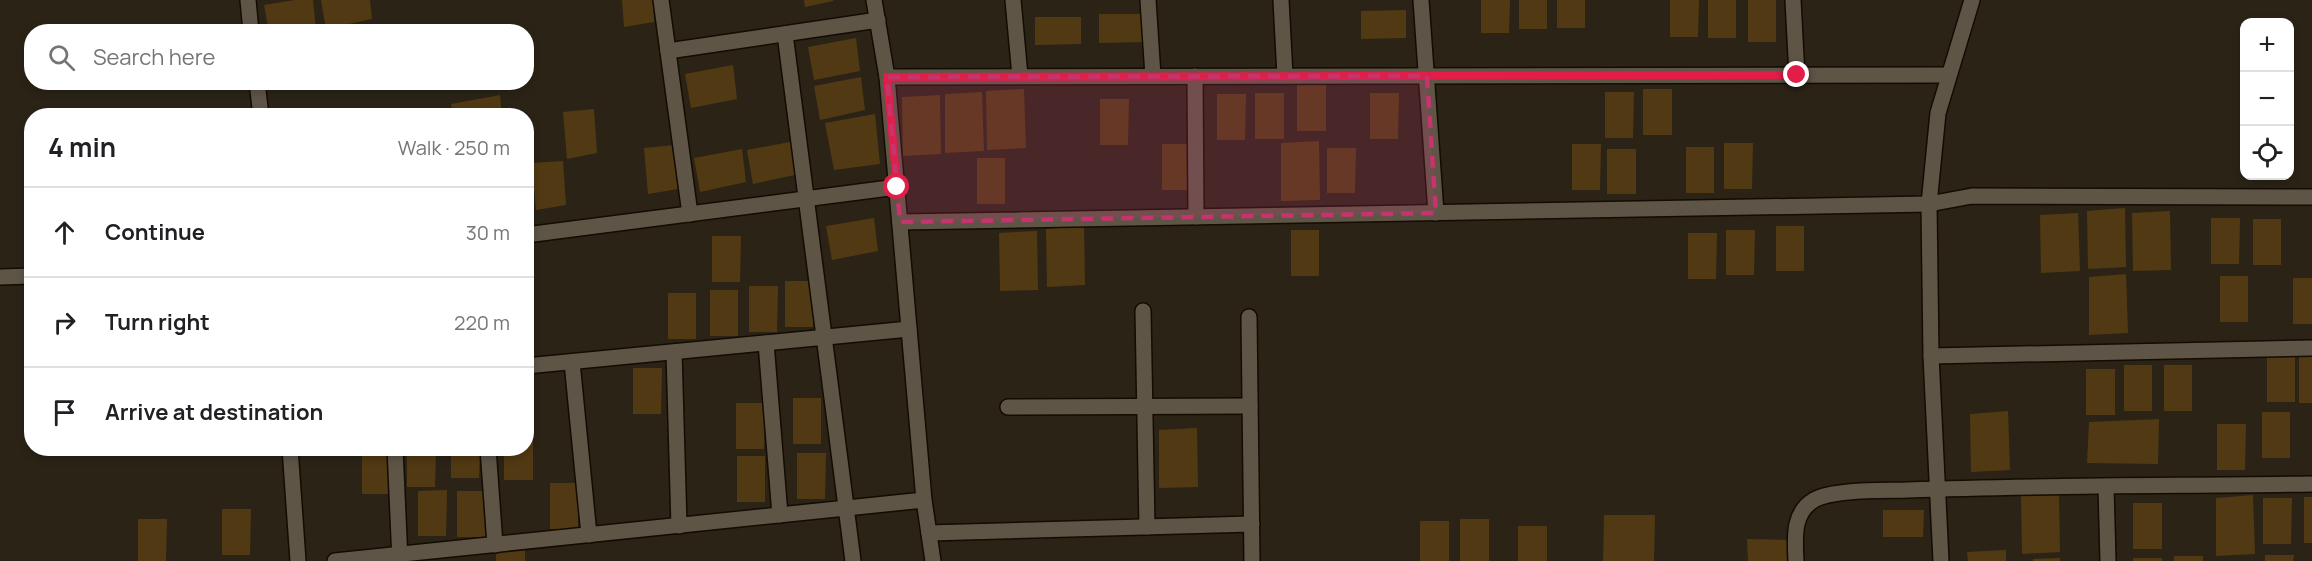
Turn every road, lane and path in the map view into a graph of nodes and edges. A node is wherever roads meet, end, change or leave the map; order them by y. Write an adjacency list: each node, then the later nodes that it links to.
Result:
1 (248, 0): 11 (street)
2 (661, 0): 13 (street)
3 (874, 0): 10 (street)
4 (1013, 0): 16 (street)
5 (1148, 0): 17 (street)
6 (1281, 0): 19 (street)
7 (1421, 0): 20 (street)
8 (1793, 0): 14 (street)
9 (1972, 0): 15 (street)
10 (878, 20): 12 (street); 21 (street)
11 (250, 24)
12 (785, 34): 13 (street); 26 (street)
13 (668, 51): 29 (street)
14 (1797, 75): 15 (street); 20 (street)
15 (1948, 75): 27 (street)
16 (1020, 76): 17 (street); 21 (street)
17 (1154, 76): 18 (street)
18 (1195, 76): 19 (street); 30 (street)
19 (1285, 76): 20 (street)
20 (1427, 76): 28 (street)
21 (887, 77): 24 (street)
22 (258, 90): 23 (street)
23 (260, 108)
24 (897, 187): 26 (street); 31 (street)
25 (2312, 197): 27 (street)
26 (806, 199): 29 (street); 38 (street)
27 (1929, 204): 28 (street); 42 (street)
28 (1436, 213): 30 (street)
29 (690, 214): 32 (street)
30 (1196, 217): 31 (street)
31 (900, 222): 37 (street)
32 (534, 234)
33 (24, 276): 34 (street)
34 (0, 277)
35 (1143, 311): 45 (street)
36 (1249, 318): 46 (street)
37 (909, 329): 38 (street); 54 (street)
38 (824, 338): 39 (street); 55 (street)
39 (766, 343): 41 (street); 56 (street)
40 (2312, 348): 42 (street)
41 (674, 352): 43 (street); 58 (street)
42 (1931, 356): 53 (street)
43 (573, 362): 44 (street); 61 (street)
44 (534, 365)
45 (1144, 406): 46 (street); 47 (street); 59 (street)
46 (1250, 406): 57 (street)
47 (1008, 407)
48 (291, 456): 64 (street)
49 (394, 456): 63 (street)
50 (490, 456): 62 (street)
51 (2312, 484): 52 (street)
52 (2106, 487): 53 (street); 71 (street)
53 (1936, 489): 69 (street); 70 (street)
54 (924, 500): 55 (street); 60 (street)
55 (846, 508): 56 (street); 66 (street)
56 (780, 515): 58 (street)
57 (1252, 524): 59 (street); 68 (street)
58 (679, 526): 61 (street)
59 (1147, 527): 60 (street)
60 (929, 533): 67 (street)
61 (590, 535): 62 (street)
62 (495, 544): 63 (street)
63 (400, 558): 65 (street)
64 (298, 561)
65 (335, 561)
66 (853, 561)
67 (933, 561)
68 (1252, 561)
69 (1796, 561)
70 (1941, 561)
71 (2108, 561)

